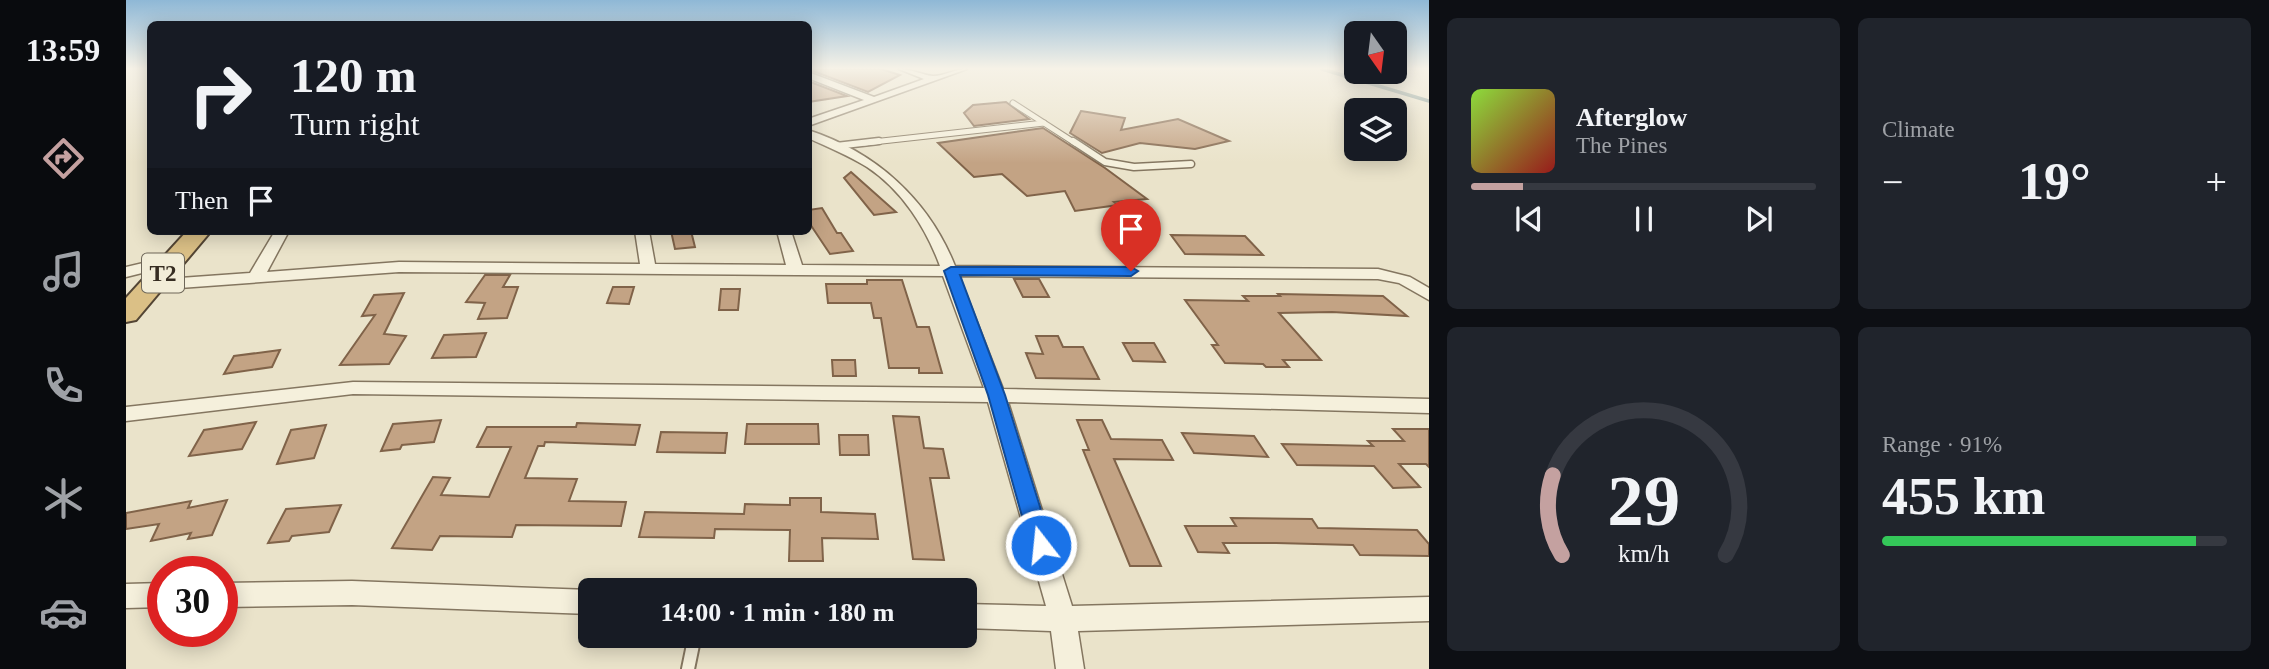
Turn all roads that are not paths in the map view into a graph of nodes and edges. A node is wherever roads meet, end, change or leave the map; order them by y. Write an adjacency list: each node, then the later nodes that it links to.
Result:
1 (869, 100): 3 (street)
2 (1013, 103): 4 (lane)
3 (812, 121)
4 (1044, 123): 6 (lane); 7 (lane)
5 (812, 135): 6 (street)
6 (836, 146): 15 (street)
7 (1191, 164)
8 (196, 235): 12 (highway, T2)
9 (280, 235): 17 (street)
10 (643, 235): 13 (street)
11 (785, 235): 14 (street)
12 (173, 261): 16 (street); 18 (highway, T2)
13 (648, 267): 14 (street); 17 (street)
14 (795, 269): 15 (street)
15 (951, 271): 19 (street); 21 (street)
16 (126, 272)
17 (256, 277): 18 (street)
18 (152, 285): 20 (highway, T2)
19 (1429, 295)
20 (126, 314)
21 (996, 395): 22 (street); 23 (street); 30 (street)
22 (1429, 406)
23 (126, 414)
24 (147, 595): 26 (street)
25 (238, 595): 27 (street)
26 (126, 596)
27 (578, 602)
28 (1429, 609): 30 (street)
29 (977, 616): 30 (street)
30 (1063, 619): 33 (street)
31 (692, 648): 32 (lane)
32 (688, 669)
33 (1070, 669)

